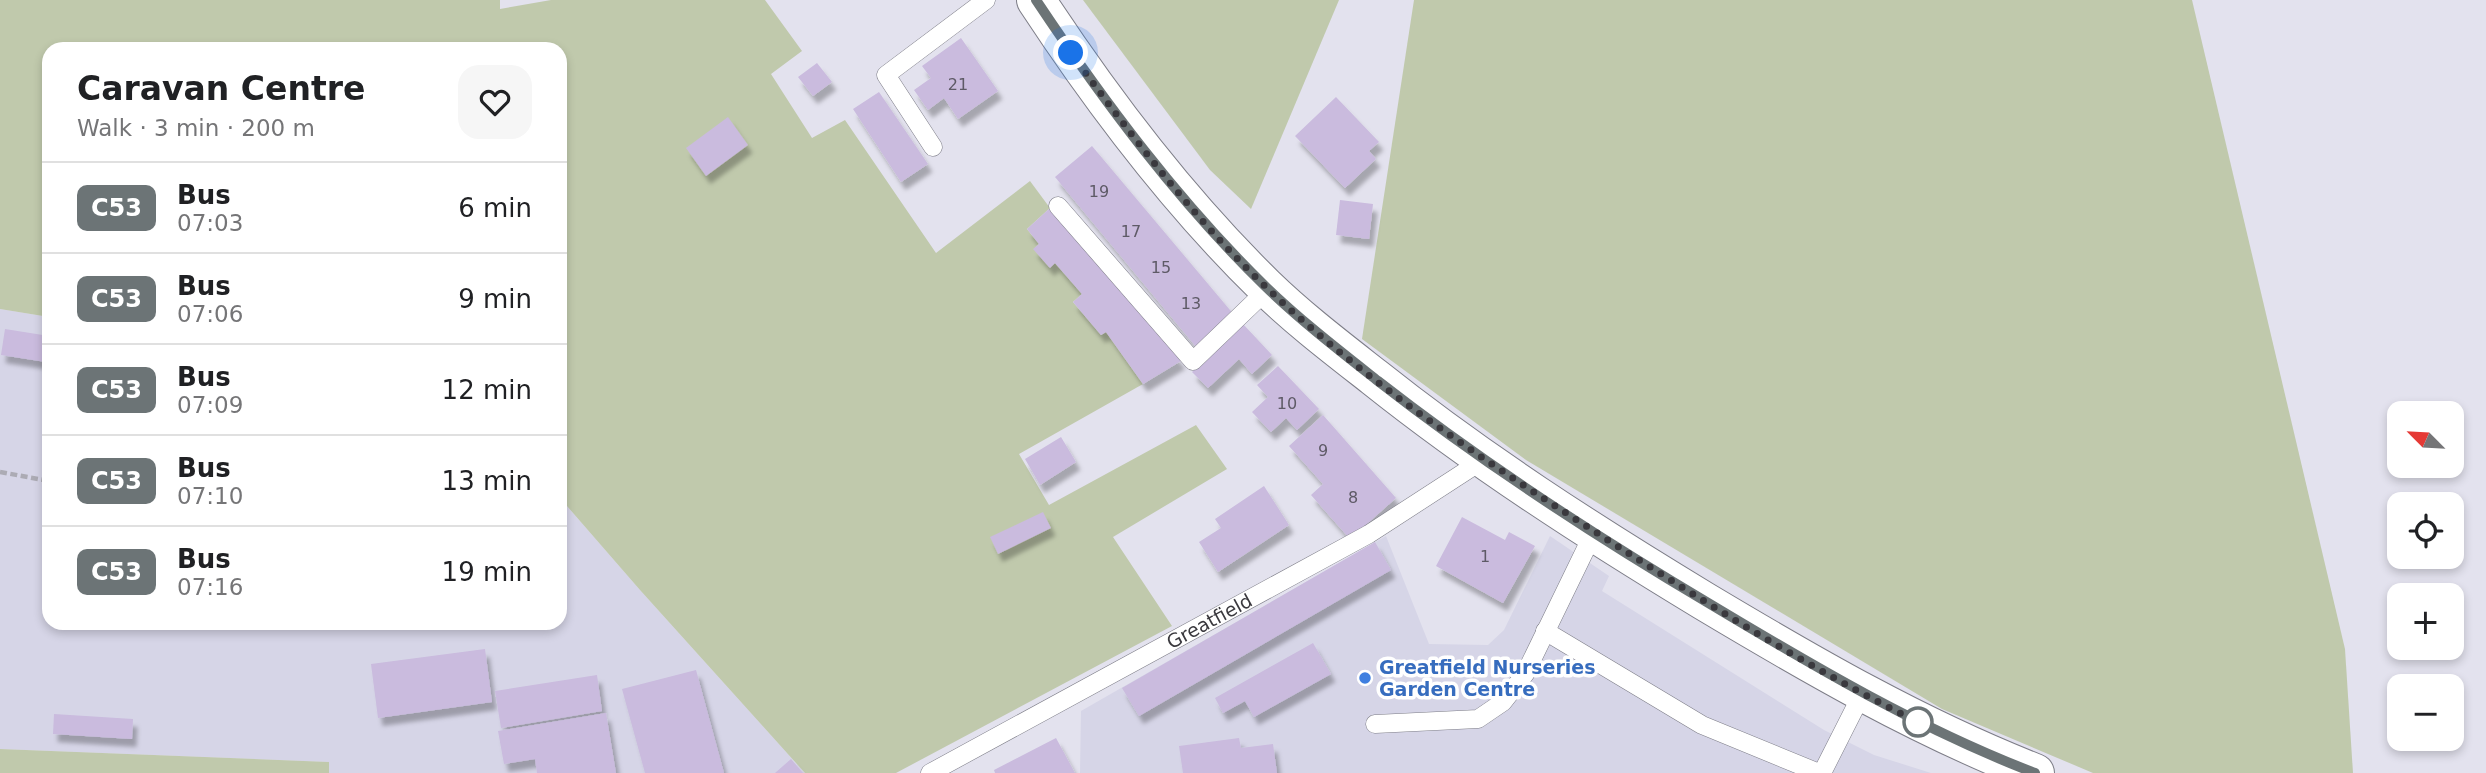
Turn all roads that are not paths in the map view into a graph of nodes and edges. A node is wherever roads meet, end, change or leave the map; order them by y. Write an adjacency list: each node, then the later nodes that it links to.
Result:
1 (986, 0): 3 (lane)
2 (1037, 0): 5 (street)
3 (933, 147)
4 (1058, 206): 5 (lane)
5 (1268, 289): 6 (street)
6 (1483, 460): 7 (street); 11 (lane, Greatfield)
7 (1594, 532): 8 (lane); 9 (street)
8 (1545, 631): 10 (lane); 12 (lane)
9 (1862, 694): 12 (lane); 13 (street)
10 (1375, 724)
11 (930, 773)
12 (1820, 773)
13 (2035, 773)

